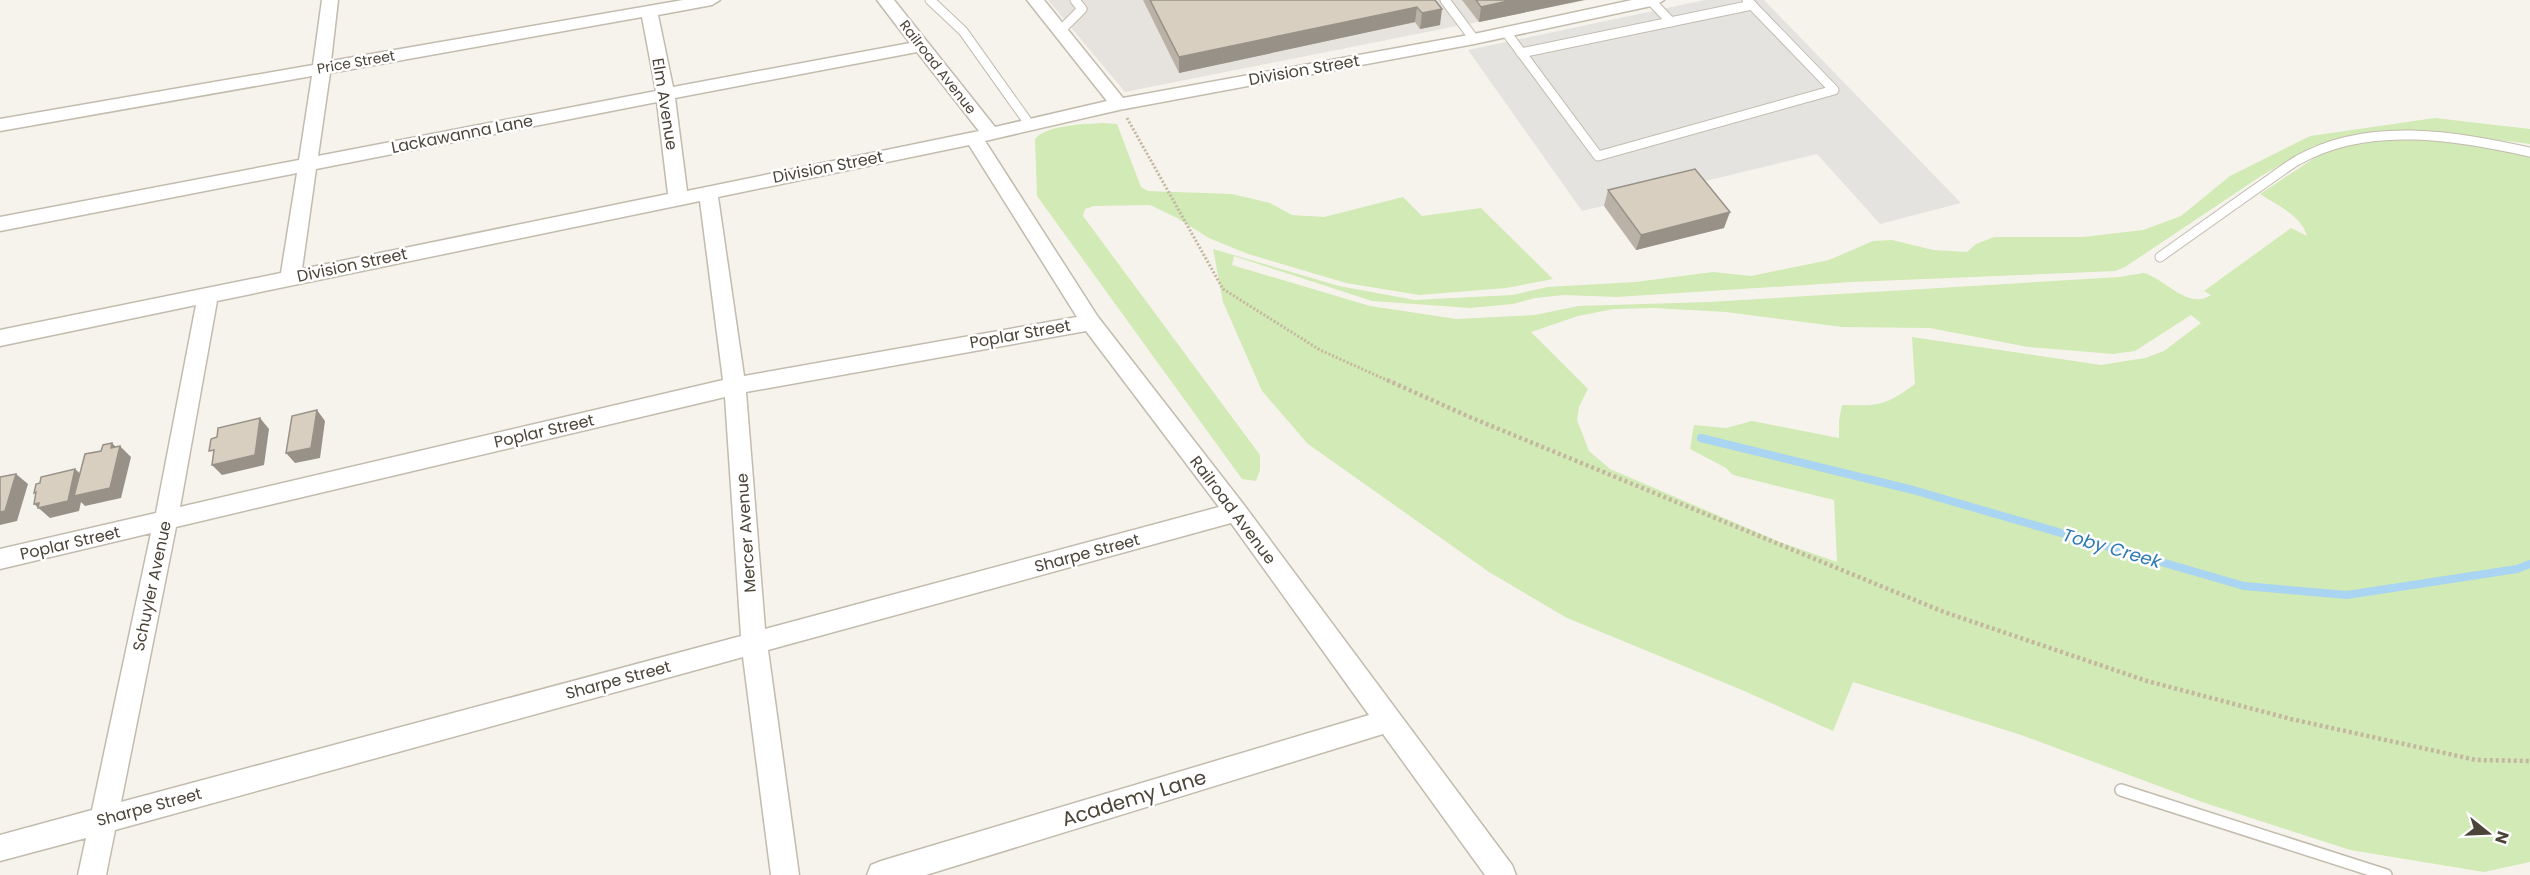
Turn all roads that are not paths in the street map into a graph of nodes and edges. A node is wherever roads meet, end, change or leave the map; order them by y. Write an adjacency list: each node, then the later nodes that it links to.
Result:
1 (330, 0): 19 (street)
2 (603, 0): 12 (street)
3 (712, 0): 11 (street, Price Street)
4 (885, 0): 17 (street, Railroad Avenue)
5 (930, 0): 23 (lane)
6 (1035, 0): 14 (street)
7 (1075, 0): 14 (lane)
8 (1445, 0): 16 (lane)
9 (1654, 1): 13 (lane); 15 (street, Division Street)
10 (1749, 2): 13 (lane); 18 (lane)
11 (649, 11): 12 (street, Price Street); 20 (street, Elm Avenue)
12 (604, 19): 19 (street, Price Street)
13 (1671, 22): 18 (lane)
14 (1060, 31): 21 (street)
15 (1506, 32): 16 (street, Division Street); 18 (lane)
16 (1474, 39): 21 (street, Division Street)
17 (923, 46): 20 (street, Lackawanna Lane); 24 (street, Railroad Avenue)
18 (1521, 53)
19 (323, 67): 22 (street, Price Street); 26 (street)
20 (665, 93): 26 (street, Lackawanna Lane); 28 (street, Elm Avenue)
21 (1119, 104): 23 (street, Division Street)
22 (0, 125)
23 (1030, 125): 24 (street, Division Street)
24 (982, 136): 27 (street, Division Street); 33 (street, Railroad Avenue)
25 (2530, 152): 30 (lane)
26 (306, 166): 29 (street, Lackawanna Lane); 31 (street)
27 (708, 191): 28 (street, Division Street); 35 (street, Mercer Avenue)
28 (678, 198): 31 (street, Division Street)
29 (0, 224)
30 (2160, 257)
31 (291, 277): 32 (street, Division Street)
32 (208, 296): 34 (street, Division Street); 37 (street, Schuyler Avenue)
33 (1091, 322): 35 (street, Poplar Street); 36 (street, Railroad Avenue)
34 (0, 338)
35 (735, 386): 37 (street, Poplar Street); 39 (street, Mercer Avenue)
36 (1236, 512): 39 (street, Sharpe Street); 40 (street, Railroad Avenue)
37 (166, 520): 38 (street, Poplar Street); 42 (street, Schuyler Avenue)
38 (0, 559)
39 (754, 643): 42 (street, Sharpe Street); 45 (street, Mercer Avenue)
40 (1388, 721): 46 (street, Academy Lane); 47 (street, Railroad Avenue)
41 (2121, 790): 48 (lane)
42 (103, 819): 43 (street, Sharpe Street); 44 (street, Schuyler Avenue)
43 (0, 848)
44 (92, 875)
45 (785, 875)
46 (881, 875)
47 (1502, 875)
48 (2386, 875)

